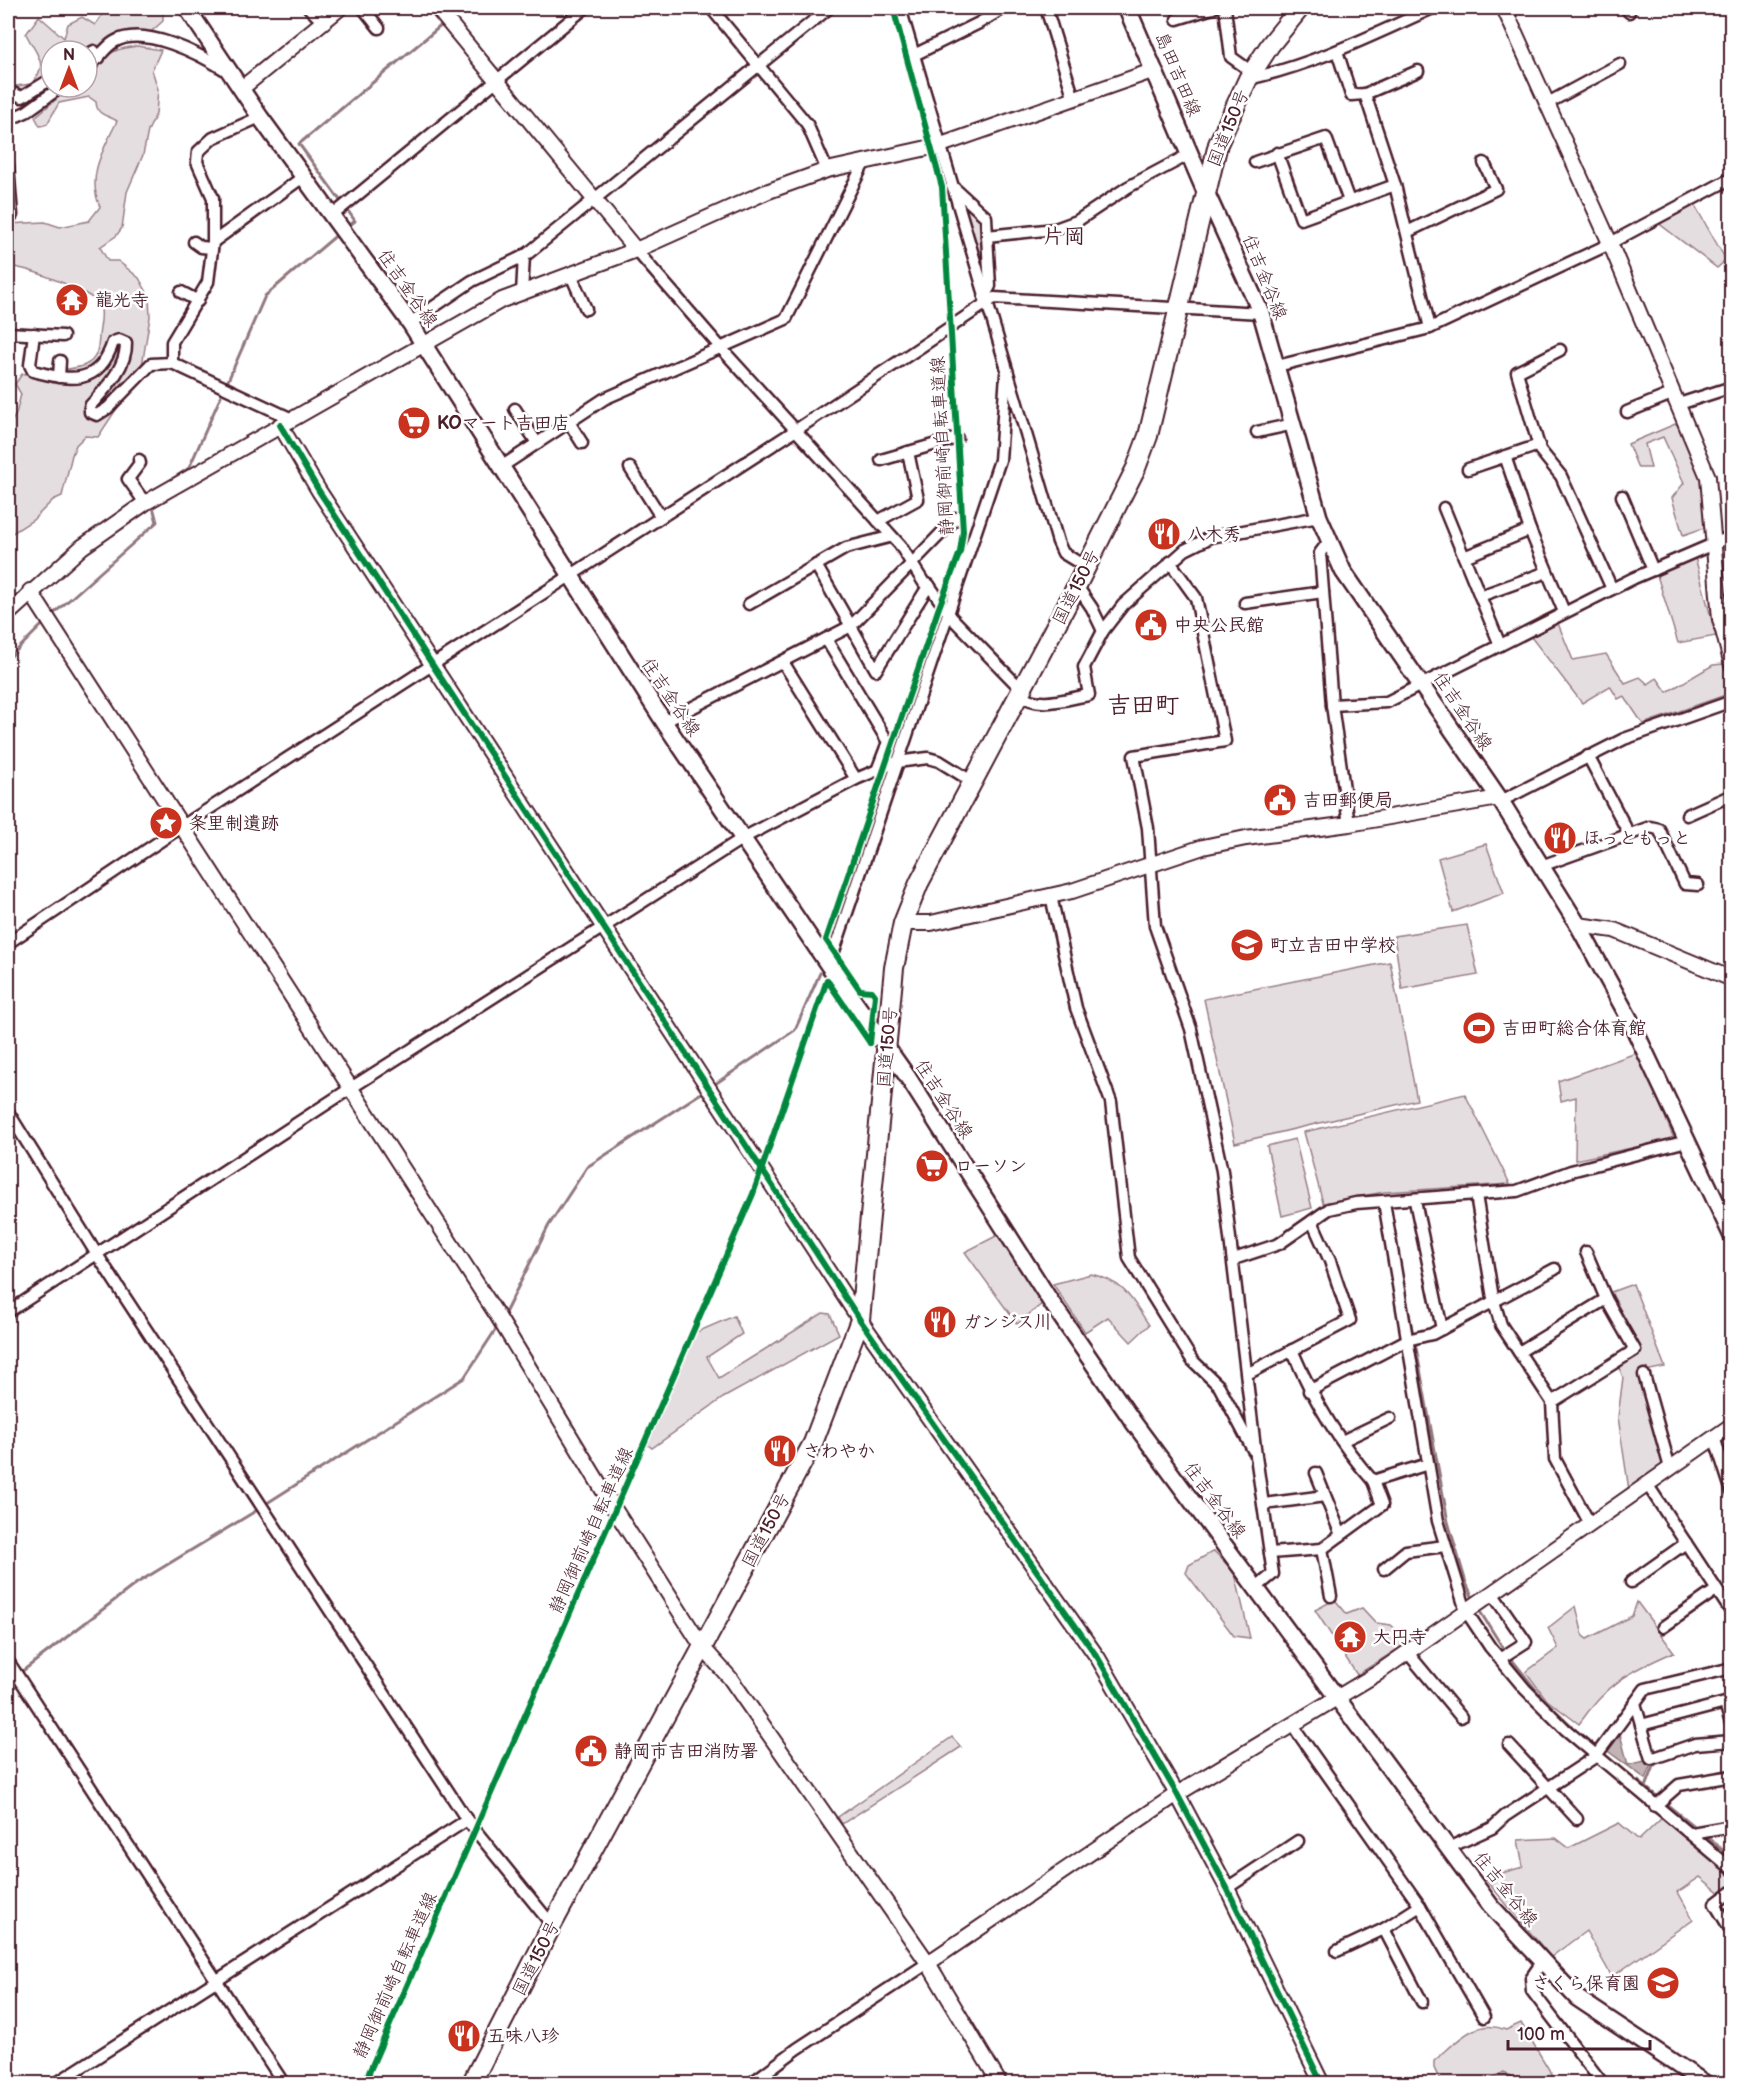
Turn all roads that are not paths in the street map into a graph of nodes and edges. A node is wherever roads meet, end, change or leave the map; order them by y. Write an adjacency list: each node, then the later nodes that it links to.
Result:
1 (187, 8): 28 (main road, 住吉金谷線)
2 (309, 8): 19 (street)
3 (340, 8): 19 (street)
4 (363, 8): 20 (street)
5 (437, 8): 30 (street)
6 (585, 8): 30 (street)
7 (711, 8): 24 (street)
8 (829, 8): 24 (street)
9 (900, 8): 22 (street)
10 (1004, 8): 22 (street)
11 (1046, 8): 36 (street)
12 (1127, 8): 26 (main road, 島田吉田線)
13 (1213, 8): 18 (street)
14 (1226, 8): 29 (street)
15 (1300, 8): 29 (highway, 国道150号)
16 (1433, 8): 21 (street)
17 (1504, 8): 37 (street)
18 (1177, 19)
19 (322, 22): 32 (street)
20 (379, 28)
21 (1337, 51): 29 (street); 34 (street)
22 (914, 55): 40 (street)
23 (99, 58): 28 (street)
24 (758, 64): 47 (street); 53 (street)
25 (1620, 64): 37 (street)
26 (1155, 70): 36 (street); 42 (main road, 島田吉田線)
27 (1418, 71): 34 (street)
28 (232, 75): 32 (main road, 住吉金谷線)
29 (1250, 76): 52 (highway, 国道150号)
30 (497, 80): 53 (street); 56 (street)
31 (39, 87): 33 (street)
32 (242, 88): 38 (main road, 住吉金谷線)
33 (8, 91)
34 (1365, 94): 51 (street)
35 (44, 99): 39 (street)
36 (1074, 99): 40 (street)
37 (1546, 104): 60 (street)
38 (260, 117): 48 (main road, 住吉金谷線); 61 (street)
39 (8, 120)
40 (941, 145): 44 (street); 50 (street)
41 (1277, 153): 43 (street); 54 (street); 54 (street)
42 (1191, 154): 52 (main road, 島田吉田線); 58 (street)
43 (1255, 162)
44 (864, 163): 47 (street); 78 (street)
45 (1484, 163): 57 (street)
46 (8, 165): 55 (street)
47 (827, 170): 62 (street)
48 (303, 177): 56 (main road, 住吉金谷線); 61 (street)
49 (1731, 178): 60 (street)
50 (951, 185): 58 (street); 68 (street)
51 (1395, 185): 54 (street); 57 (street)
52 (1205, 190): 69 (highway, 国道150号); 71 (main road, 住吉金谷線)
53 (594, 199): 62 (street); 63 (street)
54 (1349, 201)
55 (8, 216)
56 (341, 218): 72 (main road, 住吉金谷線)
57 (1407, 232): 73 (street)
58 (987, 236): 68 (street)
59 (194, 242): 61 (street)
60 (1610, 243): 73 (street); 86 (street)
61 (213, 245): 67 (street)
62 (636, 250): 64 (street); 78 (street)
63 (524, 255): 66 (street); 72 (street)
64 (571, 275): 66 (street); 70 (street)
65 (181, 292): 67 (street)
66 (522, 294): 77 (street)
67 (198, 301): 81 (street)
68 (985, 301): 69 (street); 83 (street); 92 (street)
69 (1179, 308): 71 (street); 121 (highway, 国道150号)
70 (586, 309)
71 (1261, 313): 82 (main road, 住吉金谷線)
72 (410, 323): 77 (main road, 住吉金谷線)
73 (1430, 328): 82 (street)
74 (8, 333): 75 (street)
75 (34, 334): 76 (street); 84 (street)
76 (63, 336)
77 (424, 345): 89 (street); 102 (main road, 住吉金谷線)
78 (721, 348): 90 (street); 92 (street)
79 (1560, 350): 97 (street)
80 (60, 361): 84 (street)
81 (172, 363): 84 (street); 89 (street)
82 (1277, 366): 91 (main road, 住吉金谷線)
83 (1006, 375): 121 (street); 133 (street)
84 (59, 378)
85 (1731, 387): 86 (street)
86 (1677, 399): 88 (street); 116 (street)
87 (515, 409): 95 (street)
88 (1627, 412)
89 (285, 422): 106 (street); 141 (street)
90 (569, 422): 95 (street); 96 (street)
91 (1293, 424): 93 (street); 109 (main road, 住吉金谷線)
92 (796, 430): 108 (street); 111 (street)
93 (1257, 432)
94 (957, 438): 98 (street)
95 (537, 443): 102 (street)
96 (582, 443)
97 (1539, 445): 99 (street); 127 (street)
98 (908, 452): 101 (street); 111 (street)
99 (1505, 456): 104 (street); 112 (street)
100 (139, 460): 106 (street)
101 (881, 460)
102 (501, 467): 124 (main road, 住吉金谷線)
103 (630, 468): 108 (street)
104 (1468, 469)
105 (1622, 496): 122 (street)
106 (149, 501): 128 (street)
107 (1444, 508): 117 (street)
108 (661, 517): 124 (street)
109 (1319, 517): 115 (main road, 住吉金谷線); 118 (street)
110 (956, 518): 119 (street)
111 (878, 521): 114 (street)
112 (1530, 530): 117 (street); 123 (street)
113 (1731, 536): 116 (street)
114 (890, 537): 119 (street); 120 (street)
115 (1329, 542): 129 (street); 143 (main road, 住吉金谷線)
116 (1714, 543): 122 (street); 142 (street)
117 (1464, 557): 130 (street)
118 (1170, 562): 137 (street); 160 (street)
119 (913, 563): 125 (street); 136 (street)
120 (816, 565): 132 (street); 136 (street)
121 (1086, 567): 126 (highway, 国道150号)
122 (1653, 570): 127 (street)
123 (1547, 572): 130 (street); 134 (street)
124 (568, 576): 141 (street); 147 (main road, 住吉金谷線)
125 (929, 585): 133 (street); 136 (street)
126 (1077, 586): 137 (street); 144 (highway, 国道150号)
127 (1612, 589): 134 (street)
128 (30, 591): 135 (street); 157 (street)
129 (1323, 592): 131 (street); 146 (street)
130 (1479, 596): 139 (street)
131 (1245, 603)
132 (749, 604)
133 (947, 610): 144 (street); 149 (street)
134 (1564, 612): 139 (street)
135 (8, 614)
136 (851, 626): 138 (street)
137 (1103, 632): 144 (street)
138 (826, 639): 140 (street); 150 (street)
139 (1500, 645): 143 (street)
140 (783, 662): 147 (street); 151 (street)
141 (432, 665): 157 (street); 166 (street)
142 (1731, 665)
143 (1422, 686): 146 (street); 154 (main road, 住吉金谷線)
144 (1021, 692): 152 (highway, 国道150号)
145 (1731, 701): 148 (street)
146 (1332, 705): 156 (street)
147 (664, 722): 159 (main road, 住吉金谷線)
148 (1588, 756): 154 (street); 158 (street)
149 (897, 762): 150 (street); 152 (street); 168 (street)
150 (878, 768): 151 (street)
151 (856, 779): 159 (street)
152 (973, 782): 164 (highway, 国道150号)
153 (1731, 795): 155 (street)
154 (1500, 800): 156 (street); 161 (main road, 住吉金谷線)
155 (1687, 815)
156 (1349, 824): 160 (street)
157 (181, 827): 167 (street); 171 (street)
158 (1629, 834): 161 (street); 162 (street)
159 (744, 838): 166 (street); 168 (main road, 住吉金谷線)
160 (1152, 864): 163 (street); 181 (street)
161 (1541, 866): 165 (main road, 住吉金谷線)
162 (1698, 885)
163 (1051, 896): 164 (street); 199 (street)
164 (903, 923): 170 (highway, 国道150号)
165 (1578, 926): 169 (street); 173 (main road, 住吉金谷線)
166 (603, 929): 171 (street); 186 (street)
167 (8, 943)
168 (829, 966): 170 (main road, 住吉金谷線)
169 (1731, 979)
170 (887, 1048): 186 (highway, 国道150号); 216 (main road, 住吉金谷線)
171 (351, 1088): 180 (street); 223 (street)
172 (8, 1112): 180 (street)
173 (1687, 1141): 174 (street); 178 (main road, 住吉金谷線)
174 (1476, 1195): 175 (street); 184 (street)
175 (1415, 1201): 176 (street); 187 (street)
176 (1384, 1202): 177 (street); 188 (street)
177 (1312, 1221): 181 (street); 189 (street)
178 (1731, 1236)
179 (1586, 1252): 183 (street)
180 (96, 1253): 185 (street); 242 (street)
181 (1234, 1260): 191 (street)
182 (1555, 1269): 184 (street)
183 (1606, 1299): 190 (street); 194 (street)
184 (1494, 1300): 187 (street); 190 (street)
185 (8, 1312)
186 (860, 1320): 223 (highway, 国道150号); 239 (street)
187 (1442, 1329): 188 (street)
188 (1408, 1340): 193 (street); 200 (street)
189 (1292, 1350): 191 (street); 193 (street)
190 (1519, 1352): 194 (street)
191 (1247, 1374): 199 (street)
192 (1644, 1375): 201 (street)
193 (1309, 1391): 198 (street)
194 (1552, 1402): 208 (street)
195 (1390, 1418): 198 (street)
196 (1731, 1425): 197 (street)
197 (1714, 1437): 201 (street); 205 (street)
198 (1342, 1441): 203 (street)
199 (1256, 1456): 207 (street)
200 (1428, 1464): 203 (street); 211 (street)
201 (1670, 1468): 204 (street)
202 (1316, 1473): 206 (street)
203 (1374, 1481): 209 (street)
204 (1647, 1484): 208 (street); 210 (street)
205 (1731, 1492)
206 (1325, 1496): 207 (street); 209 (street)
207 (1264, 1504): 213 (street)
208 (1590, 1524): 218 (street)
209 (1341, 1535): 212 (street)
210 (1686, 1544): 215 (street); 217 (street)
211 (1445, 1546): 214 (street); 220 (street)
212 (1322, 1549): 213 (street); 219 (street)
213 (1270, 1553): 216 (street)
214 (1384, 1569)
215 (1631, 1582)
216 (1256, 1588): 228 (main road, 住吉金谷線)
217 (1716, 1590): 221 (street); 222 (street)
218 (1492, 1593): 220 (street); 225 (street)
219 (1331, 1596)
220 (1466, 1611): 224 (street); 225 (street)
221 (1731, 1614)
222 (1663, 1627)
223 (703, 1648): 251 (highway, 国道150号); 256 (street)
224 (1408, 1653): 228 (street); 230 (street)
225 (1504, 1657): 236 (street)
226 (11, 1666): 257 (street)
227 (1731, 1668): 229 (street)
228 (1337, 1699): 232 (street); 246 (main road, 住吉金谷線)
229 (1635, 1703): 231 (street); 236 (street)
230 (1461, 1717)
231 (1641, 1725): 233 (street); 234 (street)
232 (1293, 1726): 239 (street); 250 (street)
233 (1731, 1727)
234 (1731, 1741)
235 (1509, 1745): 238 (street)
236 (1595, 1757): 238 (street); 240 (street)
237 (1731, 1776): 240 (street)
238 (1546, 1788): 241 (street); 246 (street)
239 (1177, 1794): 248 (street); 256 (street)
240 (1656, 1805): 244 (street)
241 (1577, 1819)
242 (467, 1820): 251 (street); 257 (street)
243 (1731, 1826): 244 (street)
244 (1693, 1833): 247 (street)
245 (1298, 1841): 248 (street)
246 (1448, 1848): 255 (main road, 住吉金谷線)
247 (1731, 1869)
248 (1227, 1888): 265 (street)
249 (1731, 1891): 253 (street)
250 (1420, 1906): 252 (street); 259 (street)
251 (552, 1925): 260 (highway, 国道150号)
252 (1384, 1929): 254 (street); 258 (street)
253 (1731, 1932)
254 (1337, 1952)
255 (1542, 1962): 266 (street); 267 (main road, 住吉金谷線)
256 (928, 1963): 263 (street); 264 (street)
257 (217, 1982): 261 (street); 262 (street)
258 (1422, 2002)
259 (1484, 2017)
260 (476, 2081)
261 (55, 2084)
262 (284, 2084)
263 (750, 2084)
264 (1000, 2084)
265 (1322, 2084)
266 (1603, 2084)
267 (1706, 2084)

